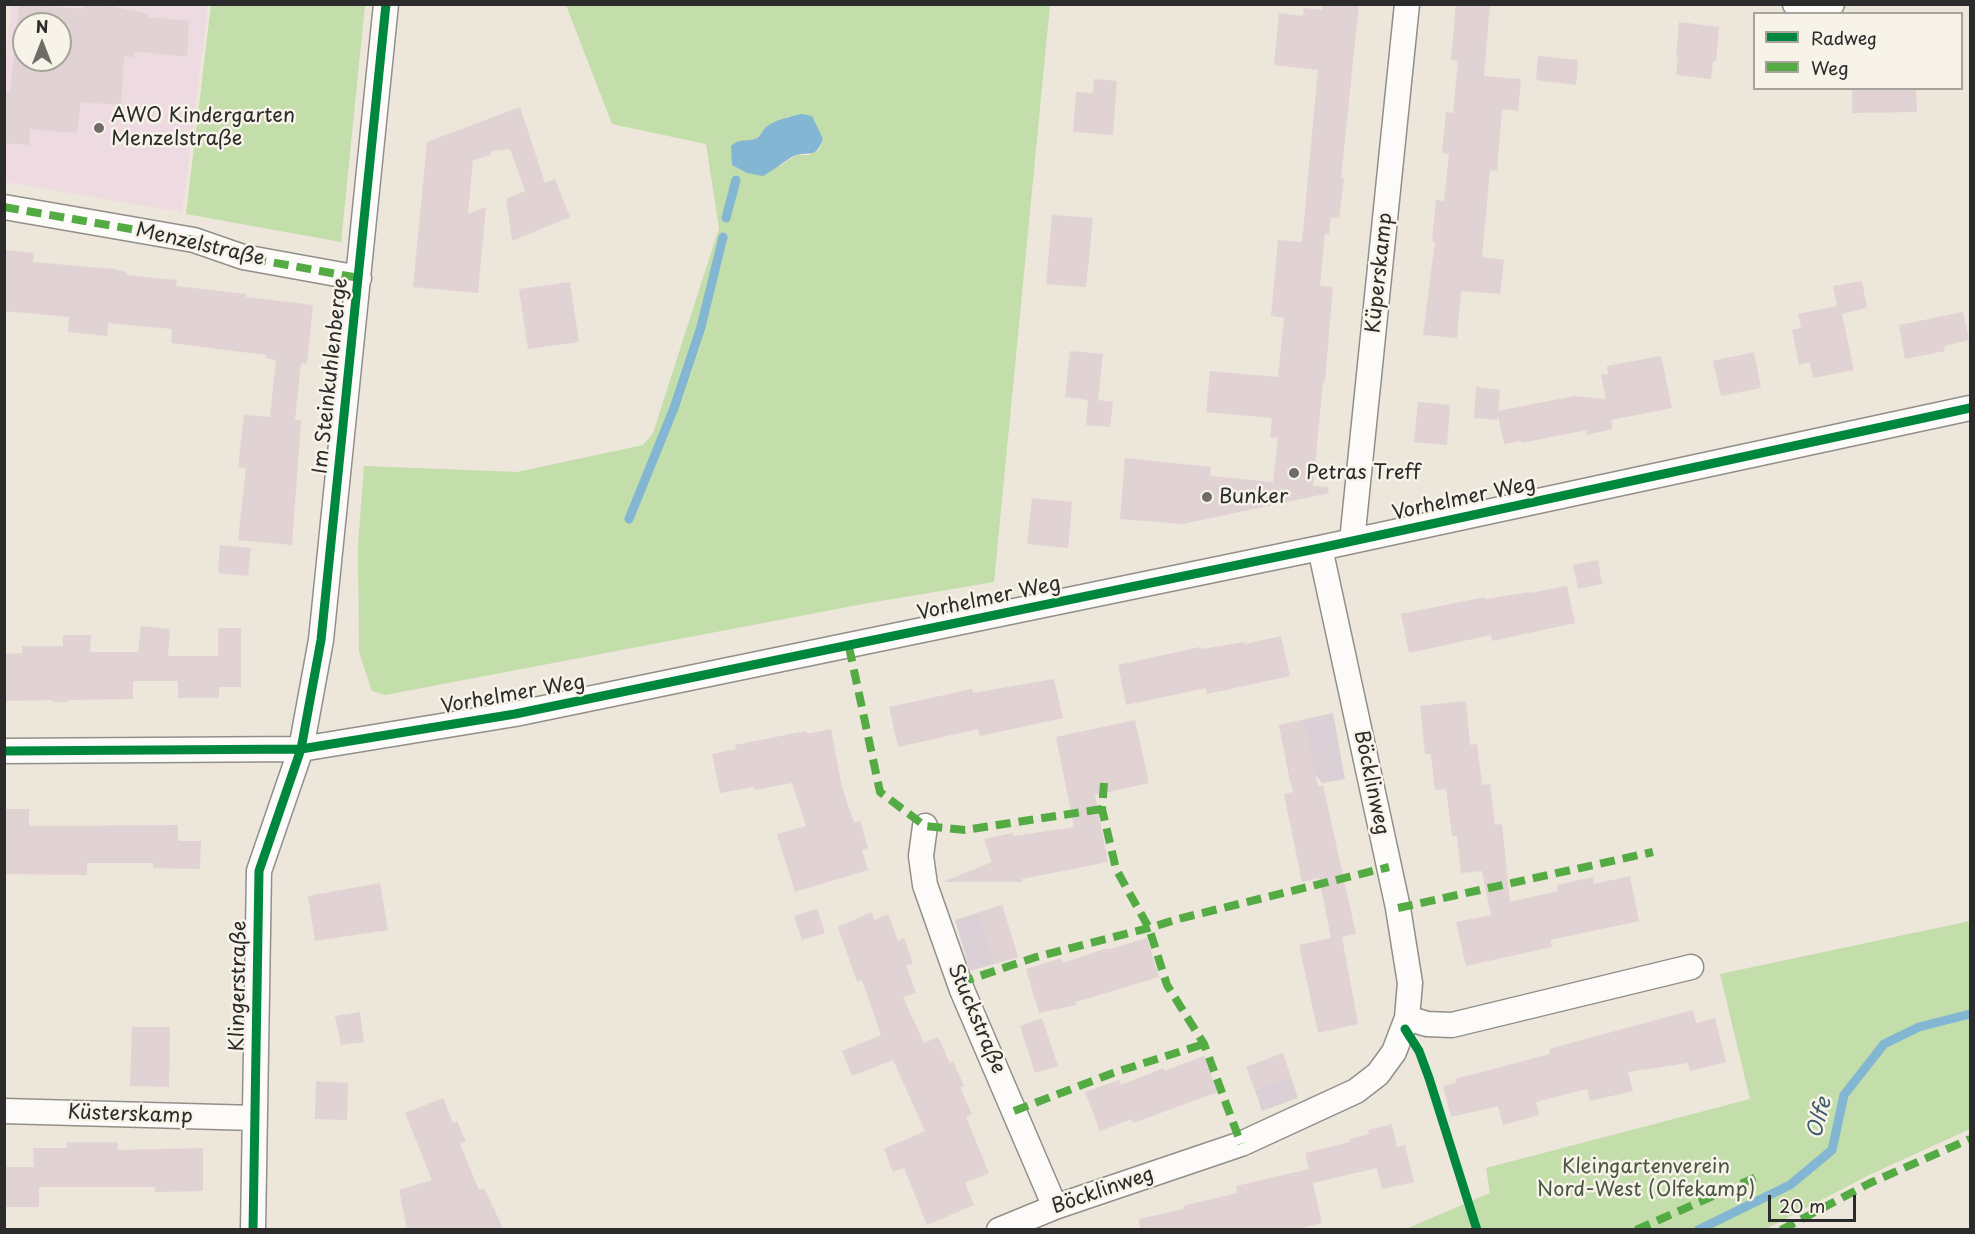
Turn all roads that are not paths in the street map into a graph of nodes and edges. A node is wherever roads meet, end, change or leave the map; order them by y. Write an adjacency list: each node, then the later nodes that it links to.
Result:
1 (386, 4): 6 (street, Im Steinkuhlenberge)
2 (1407, 4): 8 (street, Küperskamp)
3 (1795, 4): 4 (street)
4 (1832, 4)
5 (4, 207): 6 (street, Menzelstraße)
6 (359, 278): 10 (street, Im Steinkuhlenberge)
7 (1971, 408): 8 (street, Vorhelmer Weg)
8 (1352, 541): 9 (street, Vorhelmer Weg)
9 (1320, 548): 10 (street, Vorhelmer Weg); 14 (street, Böcklinweg)
10 (301, 749): 11 (street, Vorhelmer Weg); 16 (street, Klingerstraße)
11 (4, 752)
12 (925, 826): 17 (street, Stuckstraße)
13 (1690, 967): 14 (street)
14 (1407, 1018): 17 (street, Böcklinweg)
15 (4, 1111): 16 (street, Küsterskamp)
16 (255, 1118): 18 (street, Klingerstraße)
17 (1055, 1207): 19 (street, Böcklinweg)
18 (253, 1230)
19 (999, 1230)

